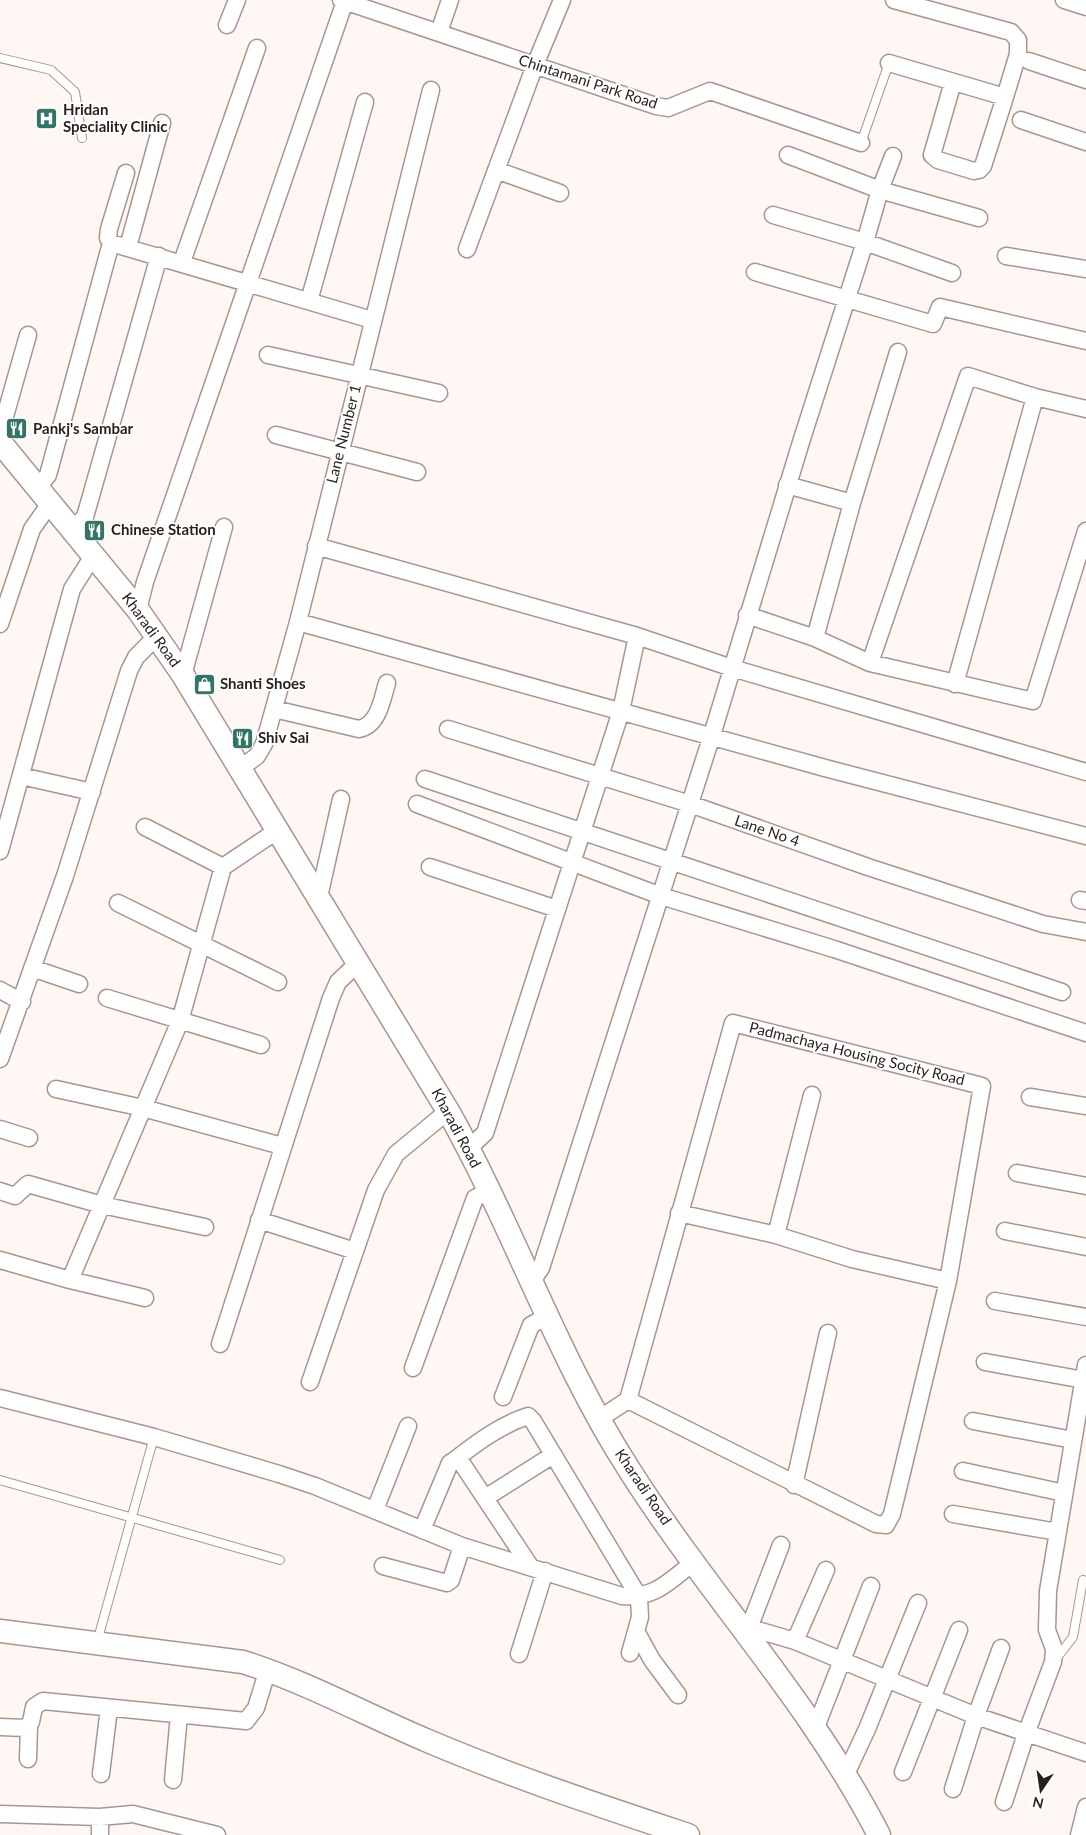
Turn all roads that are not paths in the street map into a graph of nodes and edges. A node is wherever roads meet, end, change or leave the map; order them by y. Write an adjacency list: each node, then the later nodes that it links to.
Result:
1 (237, 0): 8 (street)
2 (450, 0): 9 (street)
3 (562, 0): 14 (street)
4 (894, 0): 18 (street)
5 (1064, 0): 7 (street)
6 (343, 1): 9 (street, Chintamani Park Road); 43 (street)
7 (1086, 7)
8 (227, 25)
9 (439, 32): 14 (street, Chintamani Park Road)
10 (257, 48): 39 (street)
11 (0, 58): 22 (lane)
12 (1029, 60): 15 (street)
13 (889, 63): 16 (street, Chintamani Park Road); 24 (lane, Chintamani Park Road)
14 (535, 65): 24 (street, Chintamani Park Road); 27 (street)
15 (1086, 80)
16 (953, 82): 18 (street, Chintamani Park Road); 18 (street)
17 (431, 90): 46 (street, Lane Number 1)
18 (1005, 97)
19 (365, 102): 45 (street)
20 (1021, 120): 23 (street)
21 (162, 123): 35 (street)
22 (82, 138)
23 (1086, 142)
24 (861, 143)
25 (788, 155): 29 (street)
26 (893, 156): 29 (street)
27 (496, 170): 30 (street); 36 (street)
28 (126, 173): 34 (street)
29 (880, 190): 32 (street); 33 (street)
30 (560, 193)
31 (773, 215): 33 (street)
32 (979, 218)
33 (865, 242): 42 (street); 44 (street)
34 (111, 243): 35 (street); 60 (street)
35 (128, 247): 37 (street)
36 (467, 249)
37 (160, 256): 39 (street); 63 (street)
38 (1006, 256): 40 (street)
39 (182, 262): 43 (street)
40 (1086, 269)
41 (755, 272): 44 (street)
42 (952, 273)
43 (247, 283): 45 (street); 67 (street)
44 (846, 300): 48 (street); 59 (street)
45 (309, 301): 46 (street)
46 (372, 320): 51 (street, Lane Number 1)
47 (28, 335): 56 (street)
48 (1086, 341)
49 (898, 352): 61 (street)
50 (268, 354): 51 (street)
51 (358, 375): 52 (street); 57 (street, Lane Number 1)
52 (439, 393)
53 (1035, 397): 54 (street); 74 (street); 78 (street)
54 (1086, 409)
55 (276, 435): 57 (street)
56 (1, 445): 60 (street, Kharadi Road)
57 (339, 452): 58 (street); 65 (street, Lane Number 1)
58 (417, 472)
59 (787, 485): 61 (street); 68 (street)
60 (45, 494): 63 (street, Kharadi Road); 70 (street)
61 (852, 503): 73 (street)
62 (224, 527): 76 (street)
63 (73, 530): 66 (street, Kharadi Road)
64 (1086, 531): 78 (street)
65 (316, 546): 69 (street, Lane Number 1); 72 (street)
66 (93, 556): 67 (street, Kharadi Road); 85 (street)
67 (138, 610): 71 (street, Kharadi Road)
68 (748, 615): 73 (street); 75 (street)
69 (298, 622): 79 (street, Lane Number 1); 80 (street)
70 (0, 624)
71 (157, 636): 76 (street, Kharadi Road); 88 (street)
72 (637, 636): 75 (street); 80 (street)
73 (815, 638): 74 (street)
74 (870, 663): 78 (street)
75 (732, 668): 82 (street); 84 (street)
76 (183, 675): 83 (street, Kharadi Road)
77 (387, 683): 79 (street)
78 (955, 684)
79 (274, 709): 83 (street, Lane Number 1)
80 (621, 711): 82 (street); 86 (street)
81 (448, 729): 86 (street, Lane No 4)
82 (712, 735): 91 (street); 95 (street)
83 (241, 768): 93 (street, Kharadi Road)
84 (1086, 772)
85 (21, 776): 88 (street); 96 (street)
86 (599, 777): 91 (street, Lane No 4); 94 (street)
87 (425, 779): 94 (street)
88 (92, 792): 108 (street)
89 (341, 799): 102 (street)
90 (417, 804): 98 (street)
91 (690, 804): 97 (street); 105 (street, Lane No 4)
92 (145, 827): 99 (street)
93 (278, 830): 99 (street); 102 (street, Kharadi Road)
94 (582, 831): 97 (street); 98 (street)
95 (1086, 836)
96 (0, 851)
97 (672, 860): 101 (street); 112 (street)
98 (572, 864): 101 (street); 104 (street)
99 (223, 867): 106 (street)
100 (430, 867): 104 (street)
101 (661, 896): 116 (street); 143 (street)
102 (319, 897): 107 (street, Kharadi Road)
103 (118, 903): 106 (street)
104 (557, 909): 128 (street)
105 (1086, 932)
106 (202, 945): 109 (street); 115 (street)
107 (358, 962): 124 (street, Kharadi Road); 127 (street)
108 (32, 968): 110 (street); 114 (street)
109 (278, 982)
110 (79, 984)
111 (0, 990): 114 (street)
112 (1062, 992)
113 (107, 998): 115 (street)
114 (22, 1002): 118 (street)
115 (180, 1021): 117 (street); 123 (street)
116 (1086, 1033)
117 (261, 1045)
118 (0, 1059)
119 (56, 1089): 123 (street)
120 (812, 1096): 138 (street)
121 (1030, 1098): 122 (street)
122 (1086, 1106)
123 (143, 1108): 127 (street); 133 (street)
124 (448, 1111): 128 (street, Kharadi Road); 140 (street)
125 (0, 1129): 126 (street)
126 (29, 1138)
127 (282, 1146): 135 (street)
128 (469, 1148): 131 (street, Kharadi Road)
129 (1017, 1173): 130 (street)
130 (1086, 1186)
131 (489, 1190): 143 (street, Kharadi Road); 152 (street)
132 (0, 1191): 133 (street)
133 (102, 1205): 136 (street); 142 (street)
134 (679, 1213): 138 (street); 144 (street, Padmachaya Housing Socity Road); 157 (street, Padmachaya Housing Socity Road)
135 (259, 1220): 140 (street); 150 (street)
136 (205, 1227)
137 (1005, 1231): 139 (street)
138 (776, 1235): 144 (street)
139 (1086, 1247)
140 (355, 1251): 154 (street)
141 (0, 1260): 142 (street)
142 (70, 1280): 145 (street)
143 (532, 1281): 147 (street, Kharadi Road)
144 (948, 1281): 167 (street, Padmachaya Housing Socity Road)
145 (144, 1298)
146 (995, 1301): 148 (street)
147 (548, 1316): 155 (street); 158 (street, Kharadi Road)
148 (1086, 1317)
149 (828, 1333): 167 (street)
150 (220, 1344)
151 (985, 1362): 153 (street)
152 (413, 1368)
153 (1085, 1372): 162 (street)
154 (310, 1382)
155 (503, 1397)
156 (0, 1398): 161 (street)
157 (628, 1400): 158 (street); 167 (street, Padmachaya Housing Socity Road)
158 (599, 1419): 178 (street, Kharadi Road)
159 (973, 1421): 162 (street)
160 (408, 1426): 170 (street)
161 (154, 1437): 170 (street); 172 (lane)
162 (1073, 1440): 168 (street)
163 (553, 1455): 164 (street); 169 (street); 184 (street)
164 (452, 1462): 169 (street); 173 (street)
165 (963, 1471): 168 (street)
166 (0, 1480): 172 (lane)
167 (794, 1485)
168 (1064, 1493): 174 (street)
169 (485, 1498): 180 (street)
170 (375, 1510): 173 (street)
171 (953, 1514): 174 (street)
172 (131, 1518): 177 (lane); 191 (lane)
173 (422, 1530): 176 (street)
174 (1058, 1532): 196 (street)
175 (780, 1545): 186 (street)
176 (462, 1546): 179 (street); 180 (street)
177 (280, 1560)
178 (694, 1562): 184 (street); 186 (street, Kharadi Road)
179 (383, 1566)
180 (538, 1569): 184 (street); 194 (street)
181 (826, 1570): 190 (street)
182 (1083, 1580): 196 (lane)
183 (871, 1586): 195 (street)
184 (639, 1597): 189 (street)
185 (918, 1603): 198 (street)
186 (743, 1626): 190 (street); 206 (street, Kharadi Road)
187 (959, 1630): 200 (street)
188 (0, 1631): 191 (street)
189 (636, 1632): 193 (street); 199 (street)
190 (795, 1642): 195 (street)
191 (96, 1644): 197 (street)
192 (1001, 1648): 203 (street)
193 (630, 1653)
194 (519, 1654)
195 (840, 1660): 198 (street); 206 (street)
196 (1053, 1662): 207 (street)
197 (268, 1669): 202 (street); 221 (street)
198 (886, 1679): 200 (street); 212 (street)
199 (678, 1695)
200 (933, 1698): 203 (street); 210 (street)
201 (109, 1708): 202 (street); 204 (street); 211 (street)
202 (179, 1715): 213 (street)
203 (976, 1716): 207 (street); 214 (street)
204 (29, 1726): 205 (street); 209 (street)
205 (0, 1727)
206 (816, 1727): 212 (street, Kharadi Road)
207 (1026, 1734): 208 (street); 215 (street)
208 (1086, 1753)
209 (28, 1759)
210 (903, 1772)
211 (101, 1774)
212 (846, 1774): 222 (street, Kharadi Road)
213 (173, 1780)
214 (953, 1790)
215 (1004, 1802)
216 (1086, 1807): 223 (street)
217 (0, 1814): 218 (street)
218 (100, 1817): 219 (street); 220 (street)
219 (100, 1835)
220 (217, 1835)
221 (688, 1835)
222 (878, 1835)
223 (1079, 1835)

